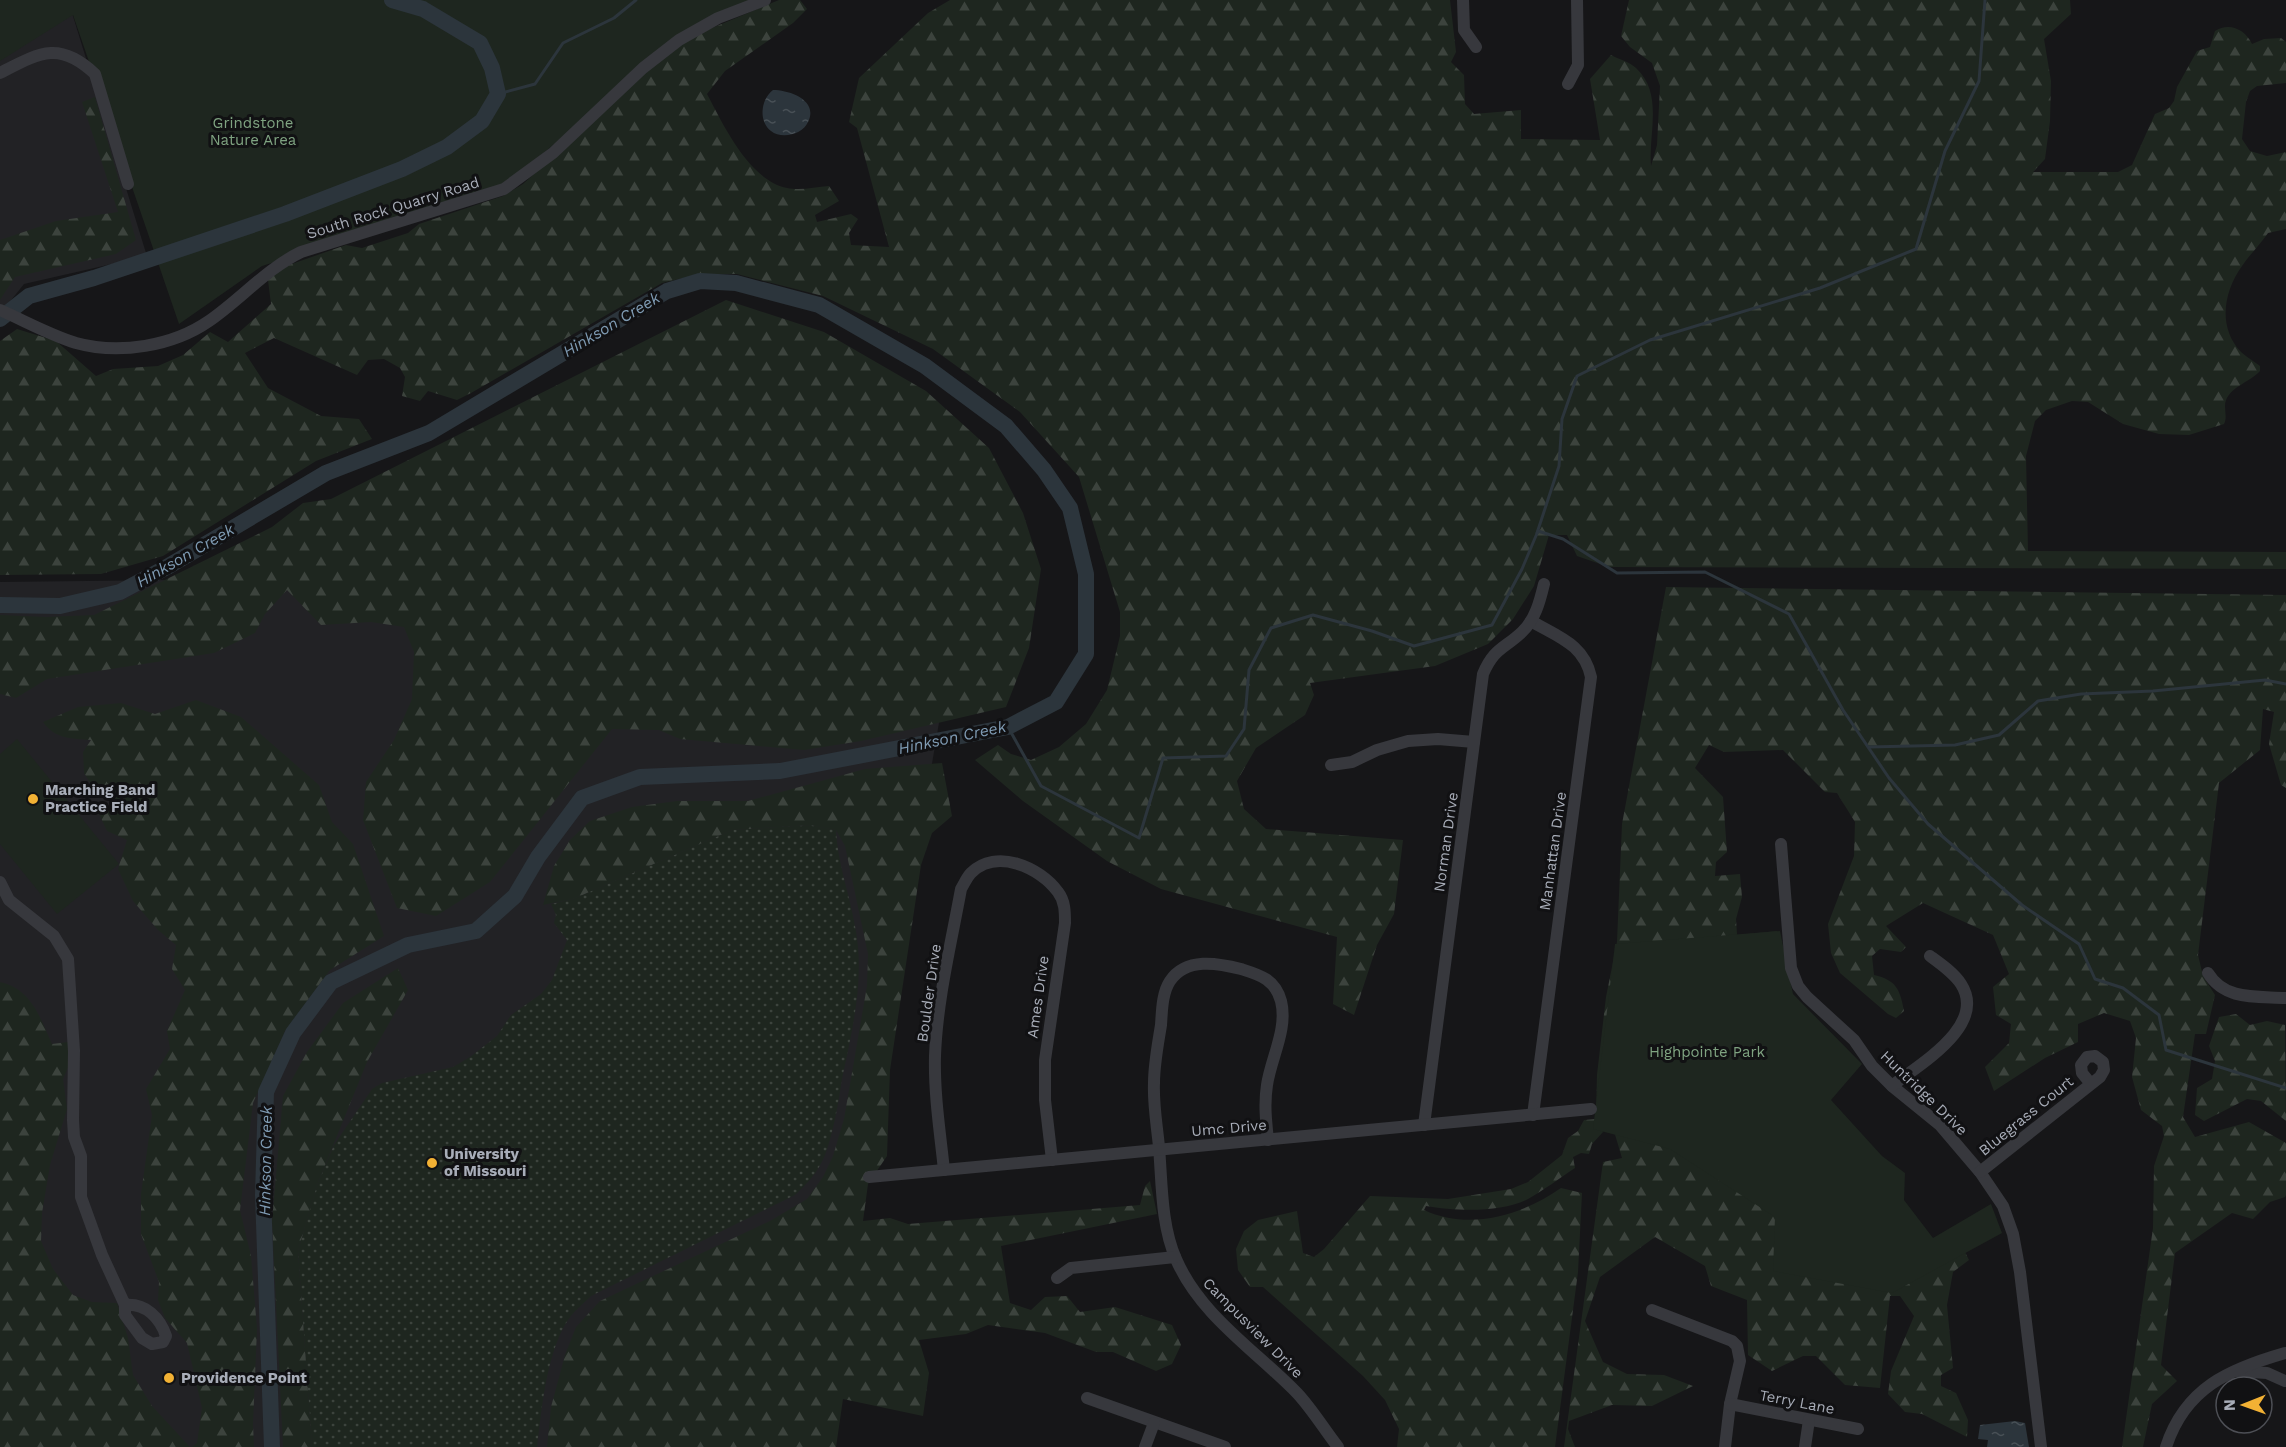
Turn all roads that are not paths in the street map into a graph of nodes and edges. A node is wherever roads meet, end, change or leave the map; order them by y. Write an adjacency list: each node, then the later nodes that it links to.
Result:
1 (765, 0): 8 (street, South Rock Quarry Road)
2 (1463, 0): 4 (street)
3 (1577, 0): 6 (street)
4 (1476, 47)
5 (0, 73): 7 (street)
6 (1568, 84)
7 (128, 184)
8 (0, 310)
9 (1544, 584): 10 (street, Norman Drive)
10 (1531, 621): 11 (street, Norman Drive); 22 (street, Manhattan Drive)
11 (1474, 742): 12 (street); 23 (street, Norman Drive)
12 (1331, 765)
13 (1781, 844): 20 (street, Huntridge Drive)
14 (1017, 863): 26 (street, Ames Drive); 27 (street, Boulder Drive)
15 (0, 882): 32 (street)
16 (1930, 956): 20 (street)
17 (2208, 973): 18 (street)
18 (2286, 998)
19 (2091, 1084): 28 (street, Bluegrass Court)
20 (1892, 1086): 28 (street, Huntridge Drive)
21 (1591, 1109): 22 (street, Umc Drive)
22 (1533, 1115): 23 (street, Umc Drive)
23 (1424, 1125): 24 (street, Umc Drive)
24 (1268, 1140): 25 (street, Umc Drive); 25 (street, Campusview Drive)
25 (1159, 1149): 26 (street, Umc Drive); 30 (street, Campusview Drive)
26 (1052, 1160): 27 (street, Umc Drive)
27 (944, 1170): 29 (street, Umc Drive)
28 (1980, 1172): 47 (street, Huntridge Drive)
29 (869, 1178)
30 (1175, 1257): 31 (street); 44 (street, Campusview Drive)
31 (1056, 1278)
32 (125, 1305)
33 (1652, 1310): 38 (street)
34 (2286, 1353): 35 (street); 36 (street)
35 (2231, 1371): 36 (street); 48 (street)
36 (2286, 1381)
37 (1087, 1398): 40 (street)
38 (1730, 1404): 39 (street, Terry Lane); 45 (street)
39 (1809, 1420): 41 (street, Terry Lane); 46 (street)
40 (1155, 1423): 42 (street); 43 (street)
41 (1858, 1429)
42 (1145, 1447)
43 (1225, 1447)
44 (1338, 1447)
45 (1725, 1447)
46 (1804, 1447)
47 (2041, 1447)
48 (2166, 1447)

